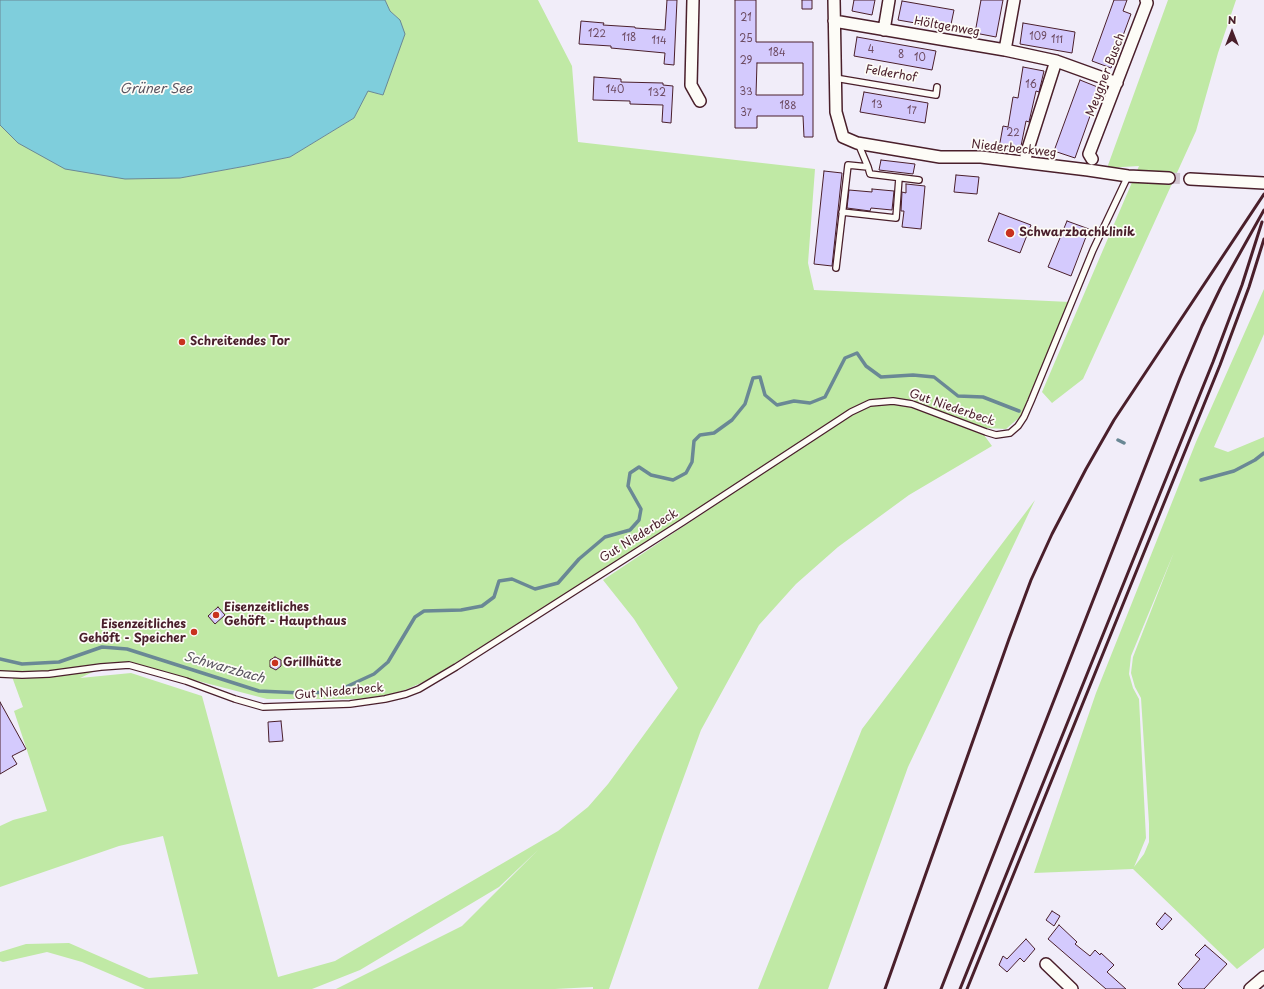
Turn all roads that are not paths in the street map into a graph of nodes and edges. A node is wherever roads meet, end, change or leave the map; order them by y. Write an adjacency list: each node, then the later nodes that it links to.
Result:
1 (693, 0): 13 (street)
2 (834, 0): 6 (street)
3 (889, 0): 7 (street)
4 (1014, 0): 8 (street)
5 (1146, 0): 11 (street, Meygner Busch)
6 (834, 21): 7 (street, Höltgenweg); 10 (street)
7 (884, 30): 8 (street, Höltgenweg)
8 (1005, 50): 9 (street, Höltgenweg)
9 (1056, 62): 11 (street, Höltgenweg); 15 (street)
10 (834, 78): 12 (lane, Felderhof); 14 (street, Niederbeckweg)
11 (1117, 83): 16 (street, Meygner Busch)
12 (937, 87)
13 (700, 101)
14 (857, 143): 17 (lane); 18 (street, Niederbeckweg)
15 (1026, 155)
16 (1092, 159)
17 (868, 167): 19 (lane); 24 (lane)
18 (1128, 176): 20 (street, Niederbeckweg); 26 (lane, Gut Niederbeck)
19 (899, 178): 22 (lane); 24 (lane)
20 (1169, 178)
21 (1190, 179): 23 (street)
22 (919, 180)
23 (1264, 183)
24 (842, 212): 25 (lane)
25 (836, 268)
26 (0, 674)
27 (1046, 964): 29 (street)
28 (1264, 977): 30 (street)
29 (1072, 989)
30 (1250, 989)

